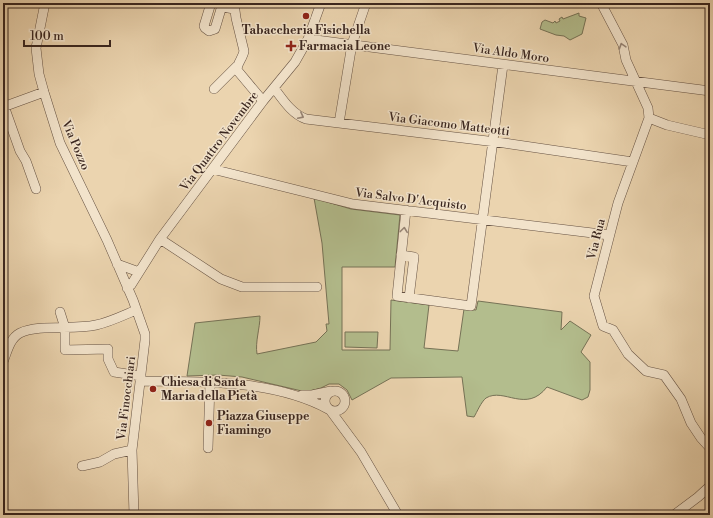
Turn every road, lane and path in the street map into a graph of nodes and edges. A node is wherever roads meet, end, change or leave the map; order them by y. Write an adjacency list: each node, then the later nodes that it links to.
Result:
1 (45, 3): 15 (street, Via Pozzo)
2 (211, 3): 6 (street)
3 (321, 3): 7 (street, Via Quattro Novembre)
4 (366, 3): 8 (street)
5 (601, 3): 11 (street, one-way to 5)
6 (234, 6): 10 (street)
7 (308, 39): 8 (street, Via Aldo Moro); 12 (street, Via Quattro Novembre)
8 (352, 44): 9 (street, Via Aldo Moro); 19 (street)
9 (503, 65): 11 (street, Via Aldo Moro); 21 (street)
10 (237, 66): 13 (street); 16 (street)
11 (635, 82): 14 (street, Via Aldo Moro); 18 (street)
12 (274, 88): 16 (street, Via Quattro Novembre); 19 (street, Via Giacomo Matteotti, one-way to 19)
13 (214, 89)
14 (710, 91)
15 (44, 92): 17 (street); 30 (street, Via Pozzo)
16 (263, 101): 23 (street, Via Quattro Novembre)
17 (4, 106): 24 (street)
18 (649, 118): 20 (street); 22 (street, Via Rua)
19 (339, 123): 21 (street, Via Giacomo Matteotti)
20 (710, 135)
21 (493, 141): 22 (street, Via Giacomo Matteotti); 26 (street)
22 (633, 162): 27 (street, Via Rua)
23 (212, 169): 25 (street, Via Salvo D'Acquisto); 28 (street, Via Quattro Novembre)
24 (36, 189)
25 (406, 210): 26 (street, Via Salvo D'Acquisto); 29 (street, one-way to 25)
26 (482, 220): 27 (street, Via Salvo D'Acquisto); 34 (street)
27 (609, 236): 47 (street, Via Rua)
28 (160, 238): 31 (street, Via Quattro Novembre); 32 (street)
29 (401, 255): 34 (street); 34 (street)
30 (117, 264): 31 (street); 33 (street, Via Pozzo)
31 (139, 272): 33 (street, Via Quattro Novembre)
32 (317, 287)
33 (128, 288): 35 (street, Via Finocchiari)
34 (409, 298)
35 (136, 310): 37 (street); 39 (street, Via Finocchiari)
36 (60, 312): 37 (street)
37 (65, 328): 38 (street); 39 (street)
38 (3, 362)
39 (141, 378): 40 (street); 48 (street, Via Finocchiari)
40 (210, 382): 42 (street); 46 (street)
41 (334, 391): 42 (street); 43 (street); 44 (street)
42 (289, 394): 44 (street)
43 (344, 404): 44 (street); 45 (street)
44 (329, 409): 45 (street)
45 (350, 436): 52 (street)
46 (208, 448)
47 (710, 448)
48 (132, 450): 49 (street); 51 (street, Via Finocchiari)
49 (82, 466)
50 (710, 486): 53 (street)
51 (134, 515)
52 (398, 515)
53 (674, 515)

